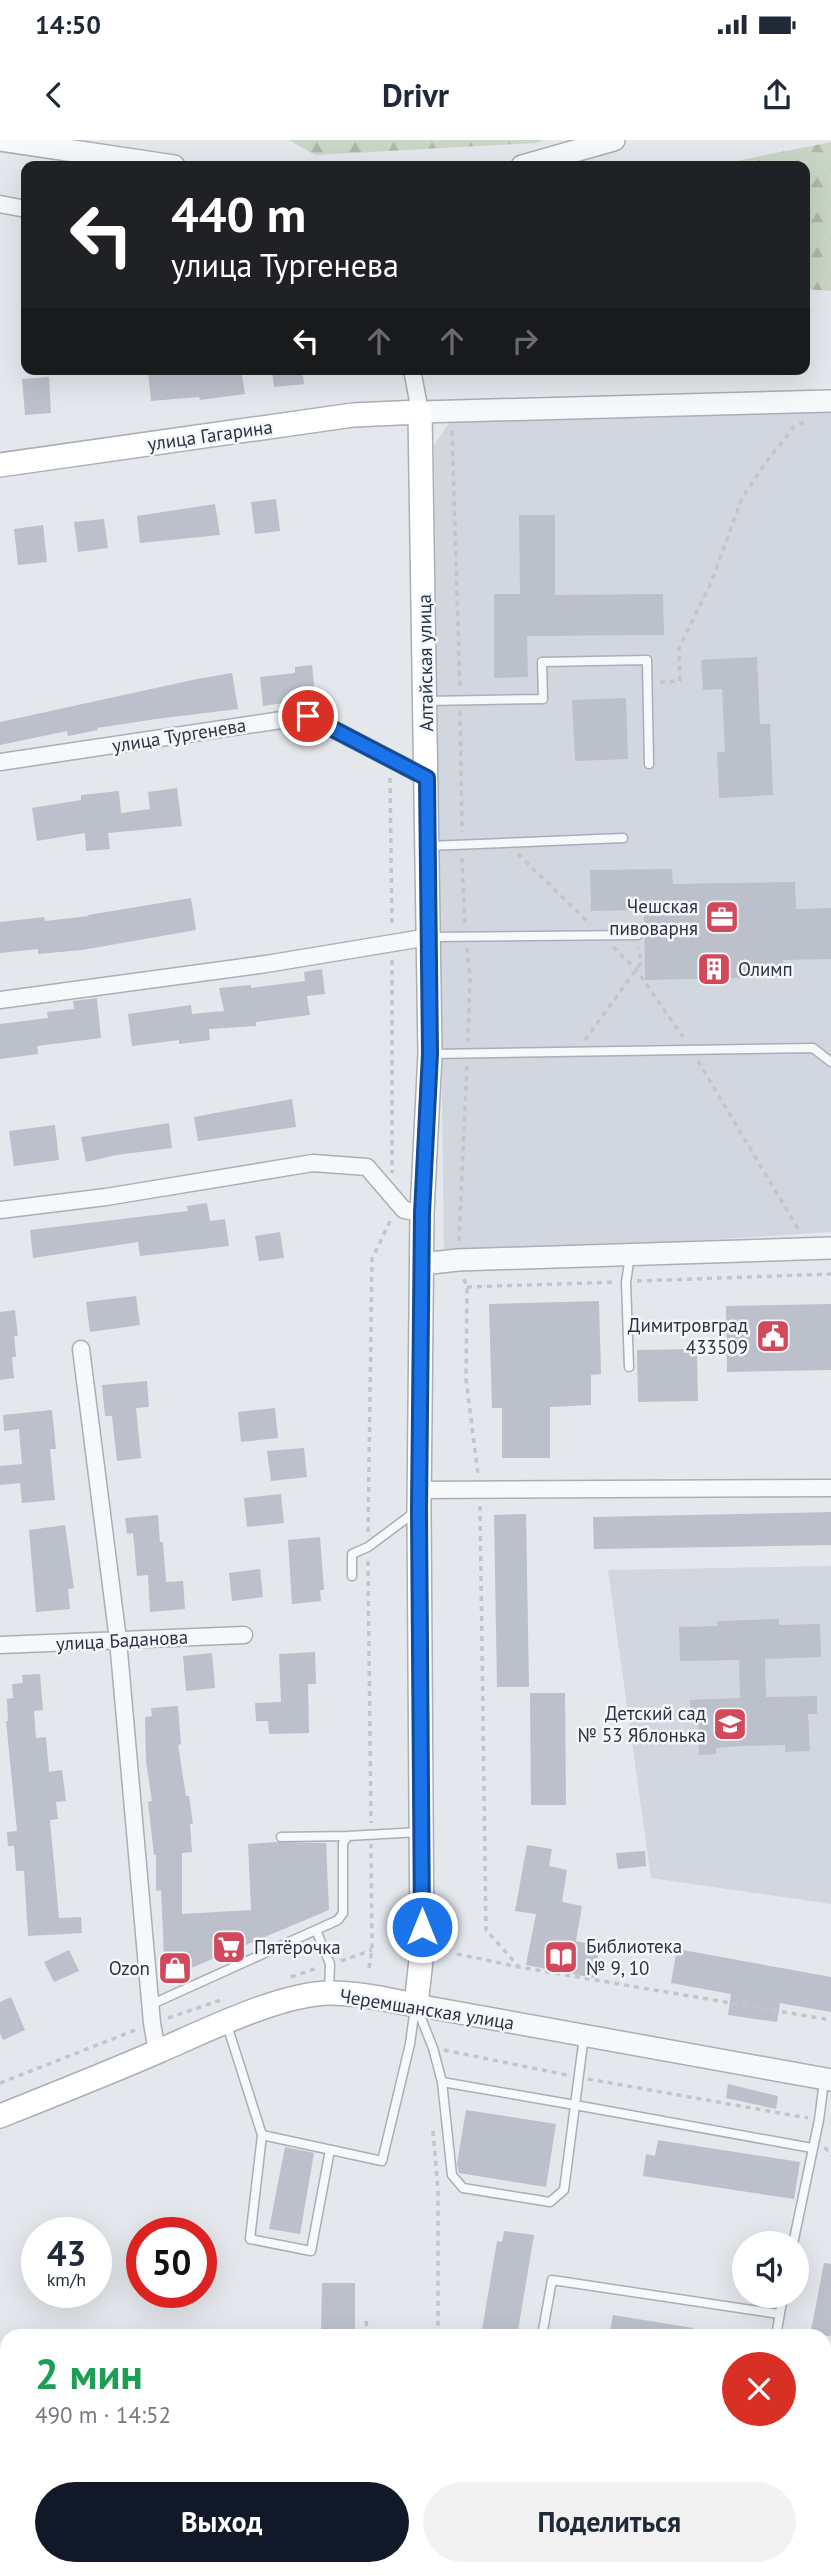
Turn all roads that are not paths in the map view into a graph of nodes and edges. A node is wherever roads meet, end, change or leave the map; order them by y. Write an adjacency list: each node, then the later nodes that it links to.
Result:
1 (0, 140): 3 (street)
2 (614, 140): 4 (street)
3 (141, 161)
4 (540, 161)
5 (0, 204): 6 (street)
6 (21, 208)
7 (413, 375): 9 (street)
8 (831, 401): 9 (street)
9 (420, 412): 10 (main road, улица Гагарина); 11 (main road, Алтайская улица)
10 (0, 465)
11 (426, 701): 13 (lane); 14 (main road, Алтайская улица)
12 (0, 762): 14 (street, улица Тургенева)
13 (649, 764)
14 (427, 778): 16 (main road, Алтайская улица)
15 (623, 838): 16 (lane)
16 (428, 846): 18 (main road, Алтайская улица)
17 (638, 935): 18 (lane)
18 (429, 937): 19 (street); 20 (main road, Алтайская улица)
19 (0, 1000)
20 (430, 1054): 21 (lane); 23 (main road, Алтайская улица)
21 (831, 1062)
22 (0, 1210): 23 (street)
23 (422, 1213): 26 (main road, Алтайская улица)
24 (831, 1248): 25 (street)
25 (629, 1256): 26 (street); 28 (lane)
26 (422, 1264): 30 (main road, Алтайская улица)
27 (81, 1349): 33 (street)
28 (629, 1367)
29 (831, 1488): 30 (street)
30 (420, 1500): 31 (lane); 35 (main road, Алтайская улица)
31 (352, 1576)
32 (244, 1634): 33 (street, улица Баданова)
33 (118, 1640): 34 (street, улица Баданова); 40 (street)
34 (0, 1646)
35 (421, 1832): 36 (lane); 41 (main road, Алтайская улица)
36 (348, 1836): 37 (lane); 38 (lane)
37 (281, 1837)
38 (316, 1930): 39 (lane); 40 (lane)
39 (329, 1993): 41 (main road, Черемшанская улица); 42 (main road, Черемшанская улица)
40 (150, 2005): 44 (street)
41 (415, 2005): 43 (street, Черемшанская улица); 46 (lane); 51 (lane)
42 (227, 2022): 44 (main road, Черемшанская улица); 49 (lane)
43 (584, 2036): 45 (street, Черемшанская улица); 47 (lane)
44 (157, 2052): 48 (main road, Черемшанская улица)
45 (828, 2079): 50 (lane)
46 (442, 2082): 47 (lane); 47 (lane)
47 (575, 2105): 50 (lane)
48 (0, 2116)
49 (262, 2135): 51 (lane); 51 (lane)
50 (812, 2148): 52 (lane)
51 (330, 2150)
52 (796, 2231)
53 (780, 2308): 54 (lane)
54 (779, 2314): 55 (lane); 56 (lane)
55 (543, 2329)
56 (777, 2329)

